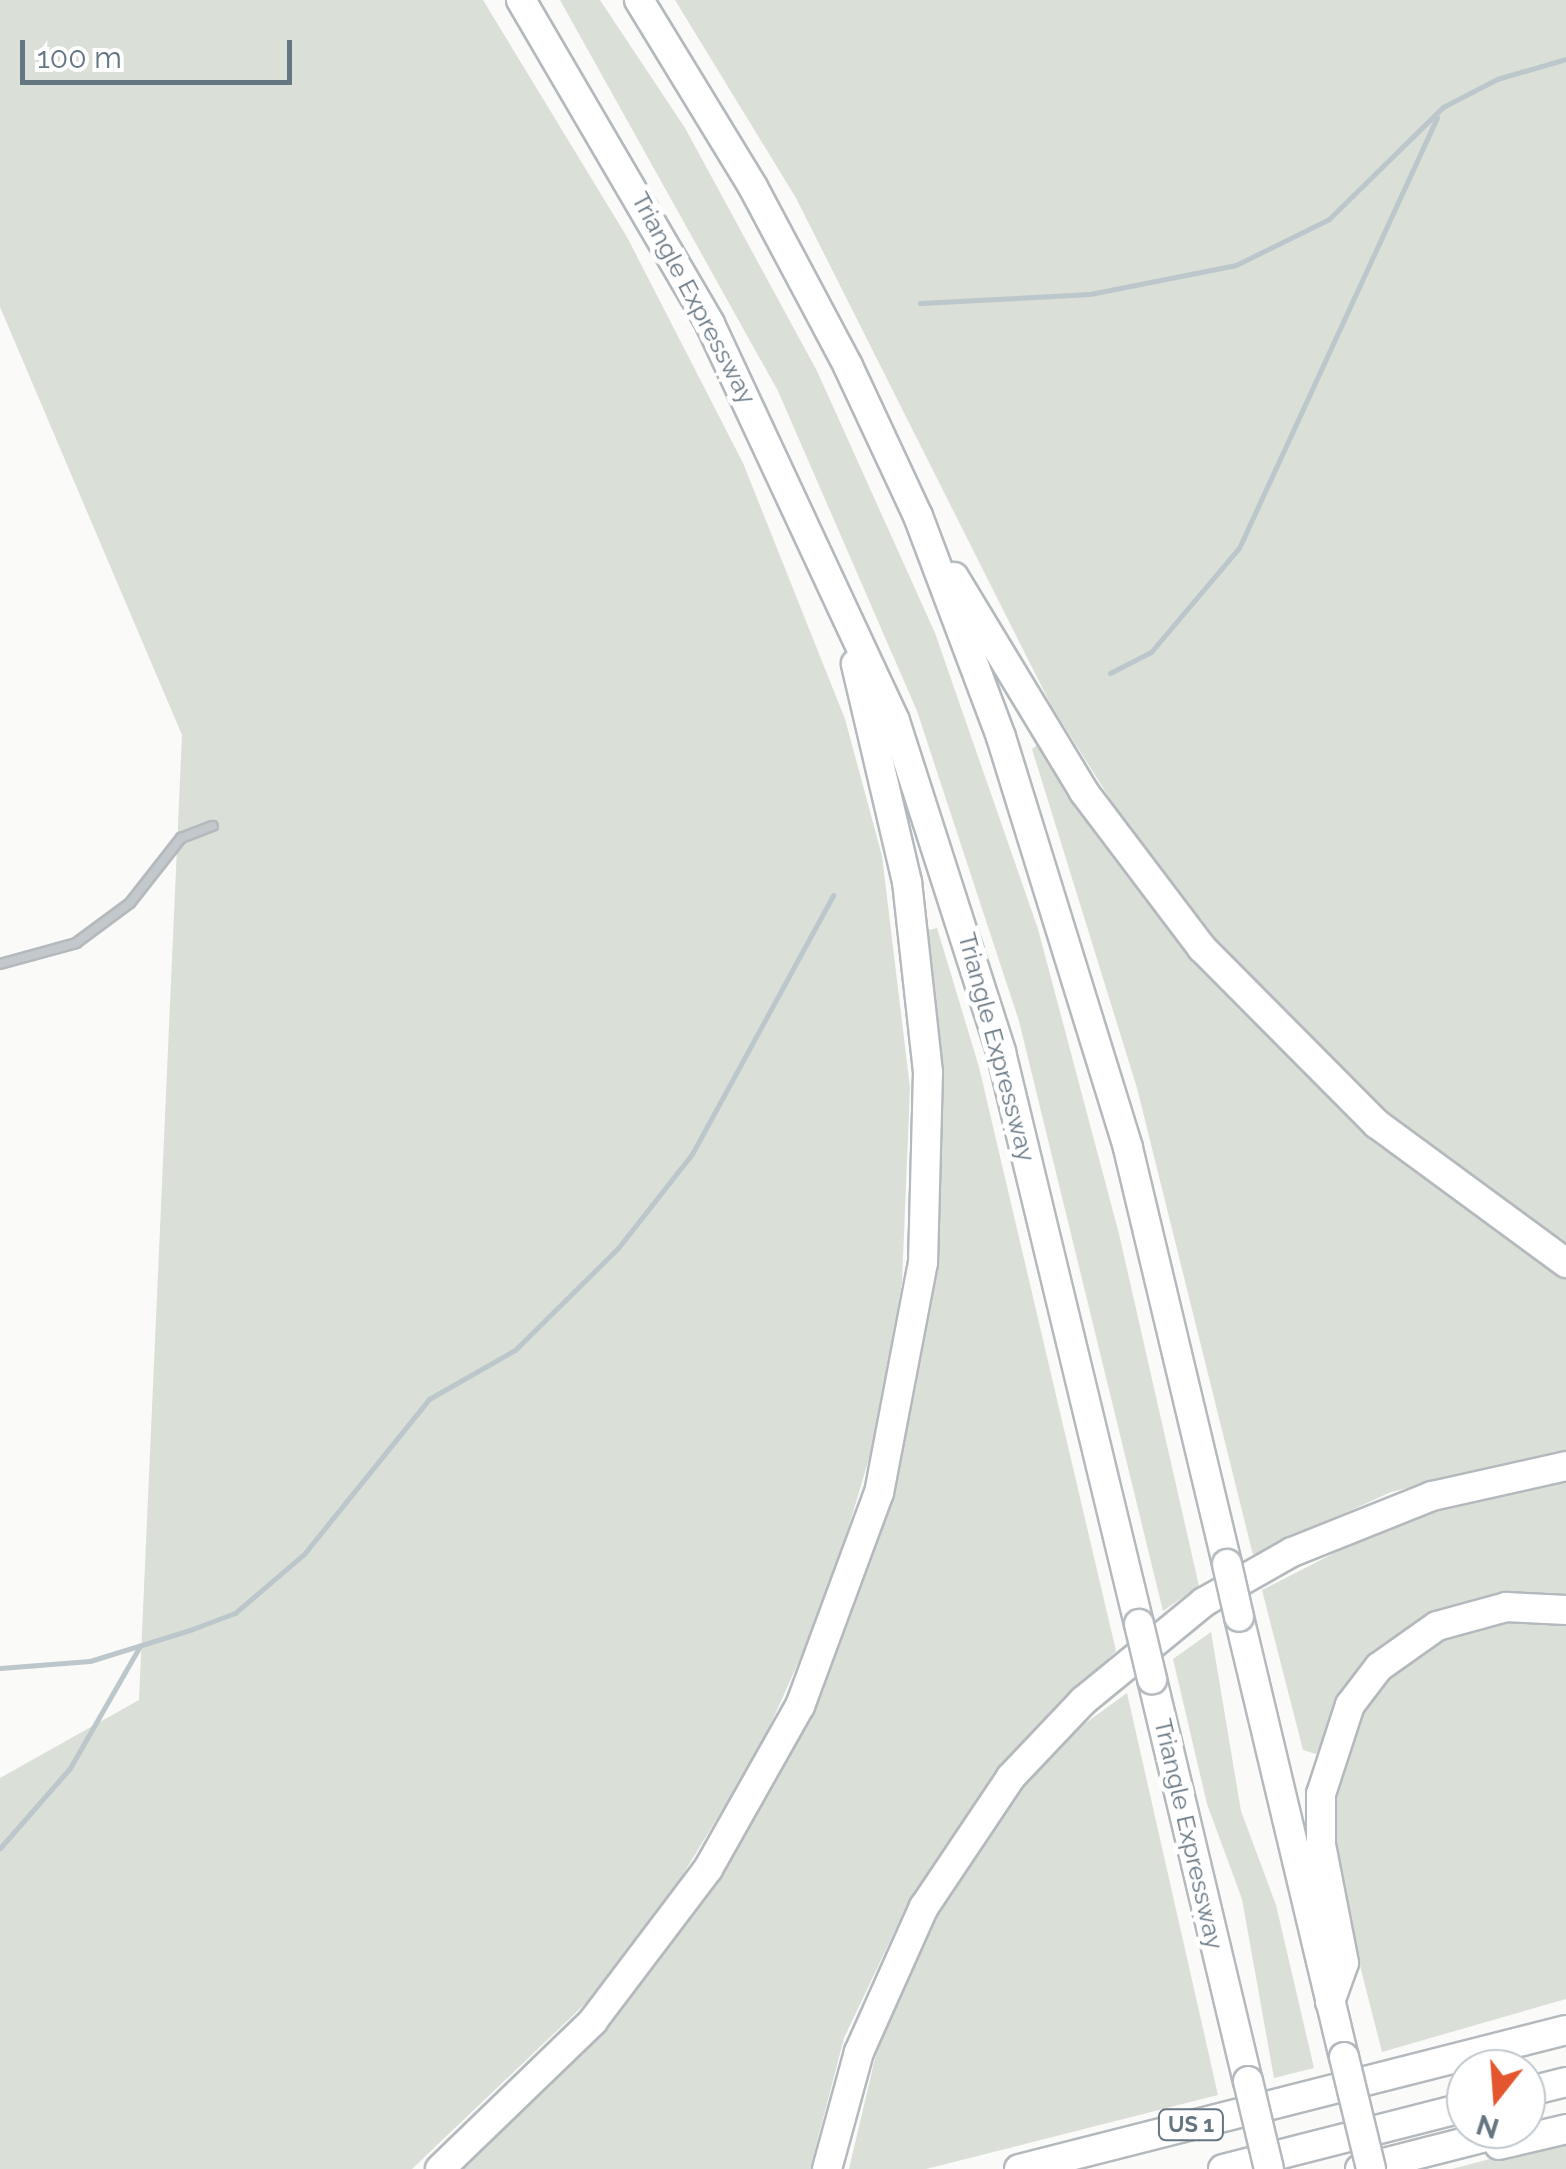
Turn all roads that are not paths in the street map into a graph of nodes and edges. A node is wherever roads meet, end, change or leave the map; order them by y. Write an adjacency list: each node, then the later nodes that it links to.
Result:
1 (521, 0): 4 (highway, Triangle Expressway)
2 (639, 0): 3 (highway)
3 (918, 516): 7 (highway); 10 (highway, bridge)
4 (837, 590): 18 (highway); 22 (highway, Triangle Expressway, bridge)
5 (213, 826): 6 (lane)
6 (0, 964)
7 (1566, 1263)
8 (1566, 1466): 19 (highway)
9 (1566, 1610): 10 (highway)
10 (1330, 2002): 24 (highway, bridge)
11 (1566, 2014): 13 (highway)
12 (1566, 2030): 13 (highway, US 1)
13 (1362, 2082): 20 (highway, US 1)
14 (1446, 2112): 21 (highway, US 1)
15 (1566, 2129): 17 (highway)
16 (1446, 2147): 17 (highway)
17 (1424, 2153): 23 (highway)
18 (440, 2169)
19 (827, 2169)
20 (1019, 2169)
21 (1223, 2169)
22 (1268, 2169)
23 (1360, 2169)
24 (1370, 2169)

